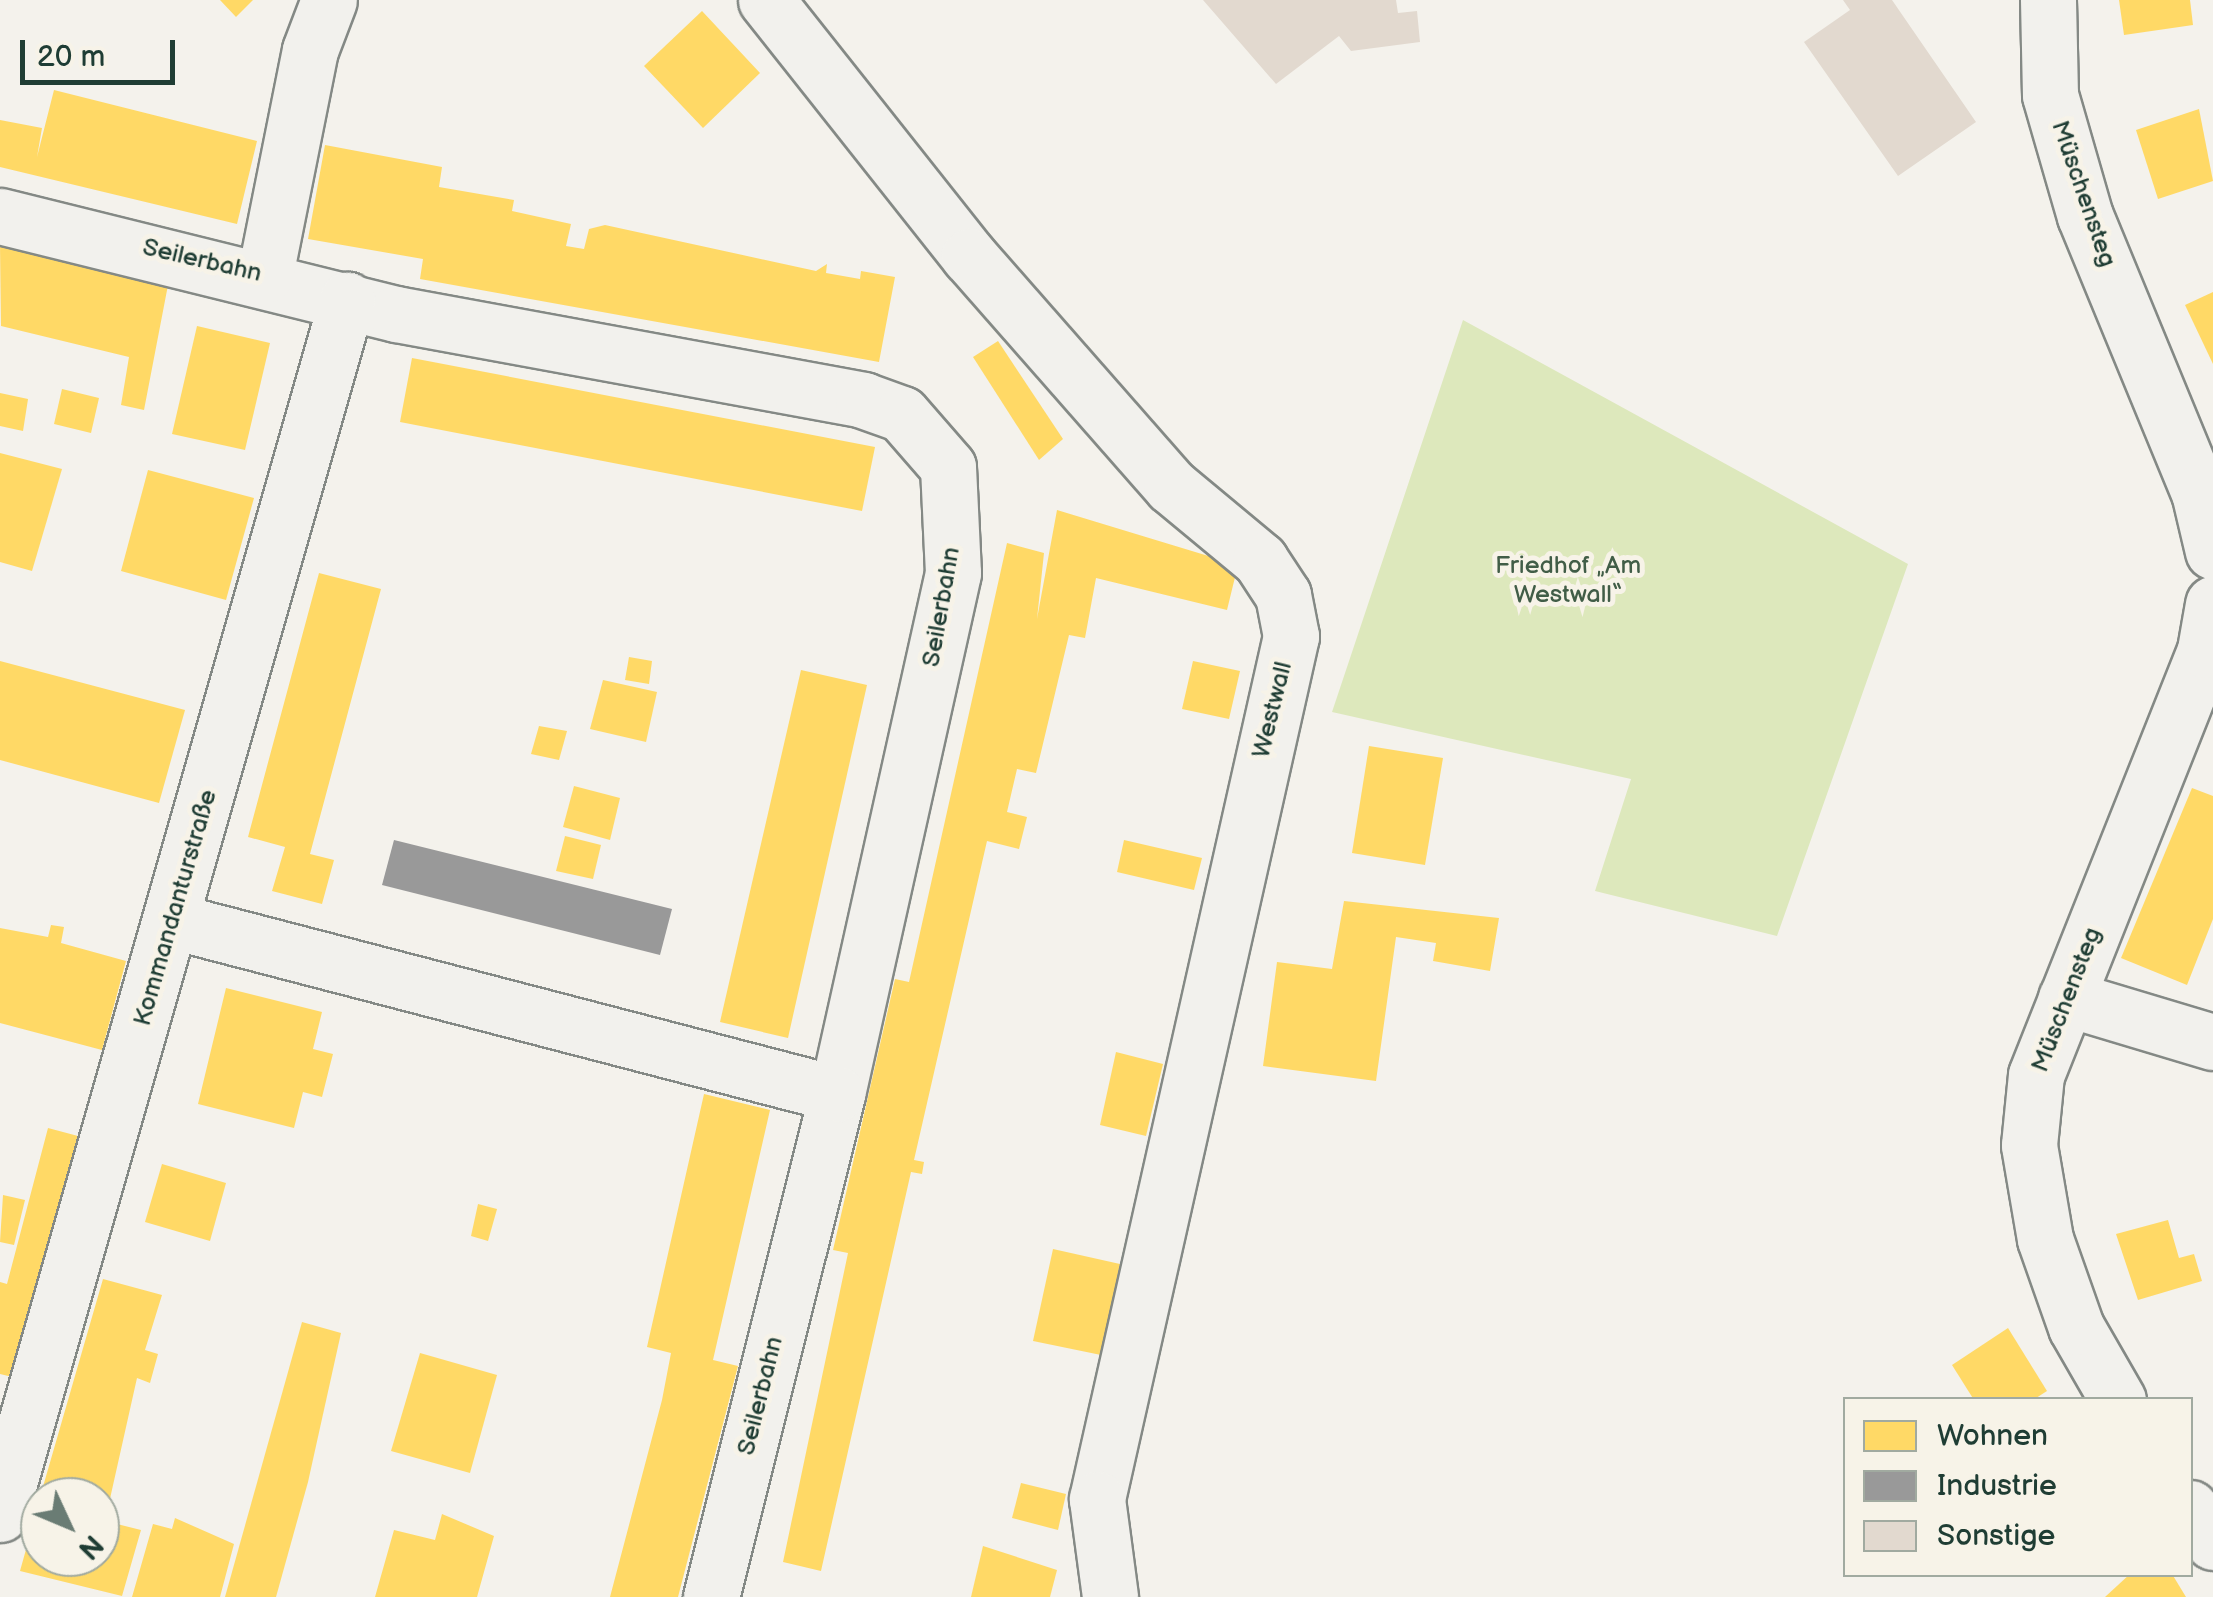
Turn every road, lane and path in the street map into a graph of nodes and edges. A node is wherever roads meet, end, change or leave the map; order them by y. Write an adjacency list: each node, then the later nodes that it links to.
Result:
1 (330, 0): 5 (street)
2 (766, 0): 18 (street, Westwall)
3 (2048, 0): 7 (street, Müschensteg)
4 (0, 216): 5 (street, Seilerbahn)
5 (265, 275): 6 (street, Seilerbahn)
6 (347, 300): 9 (street, Kommandanturstraße); 12 (street, Seilerbahn)
7 (2213, 551)
8 (2213, 604): 10 (street, Müschensteg)
9 (174, 921): 12 (street); 15 (street, Kommandanturstraße)
10 (2066, 998): 11 (street); 13 (street, Müschensteg)
11 (2213, 1042)
12 (837, 1094): 17 (street, Seilerbahn)
13 (2116, 1397)
14 (2193, 1512): 16 (street)
15 (0, 1514)
16 (2213, 1542)
17 (710, 1597)
18 (1110, 1597)

